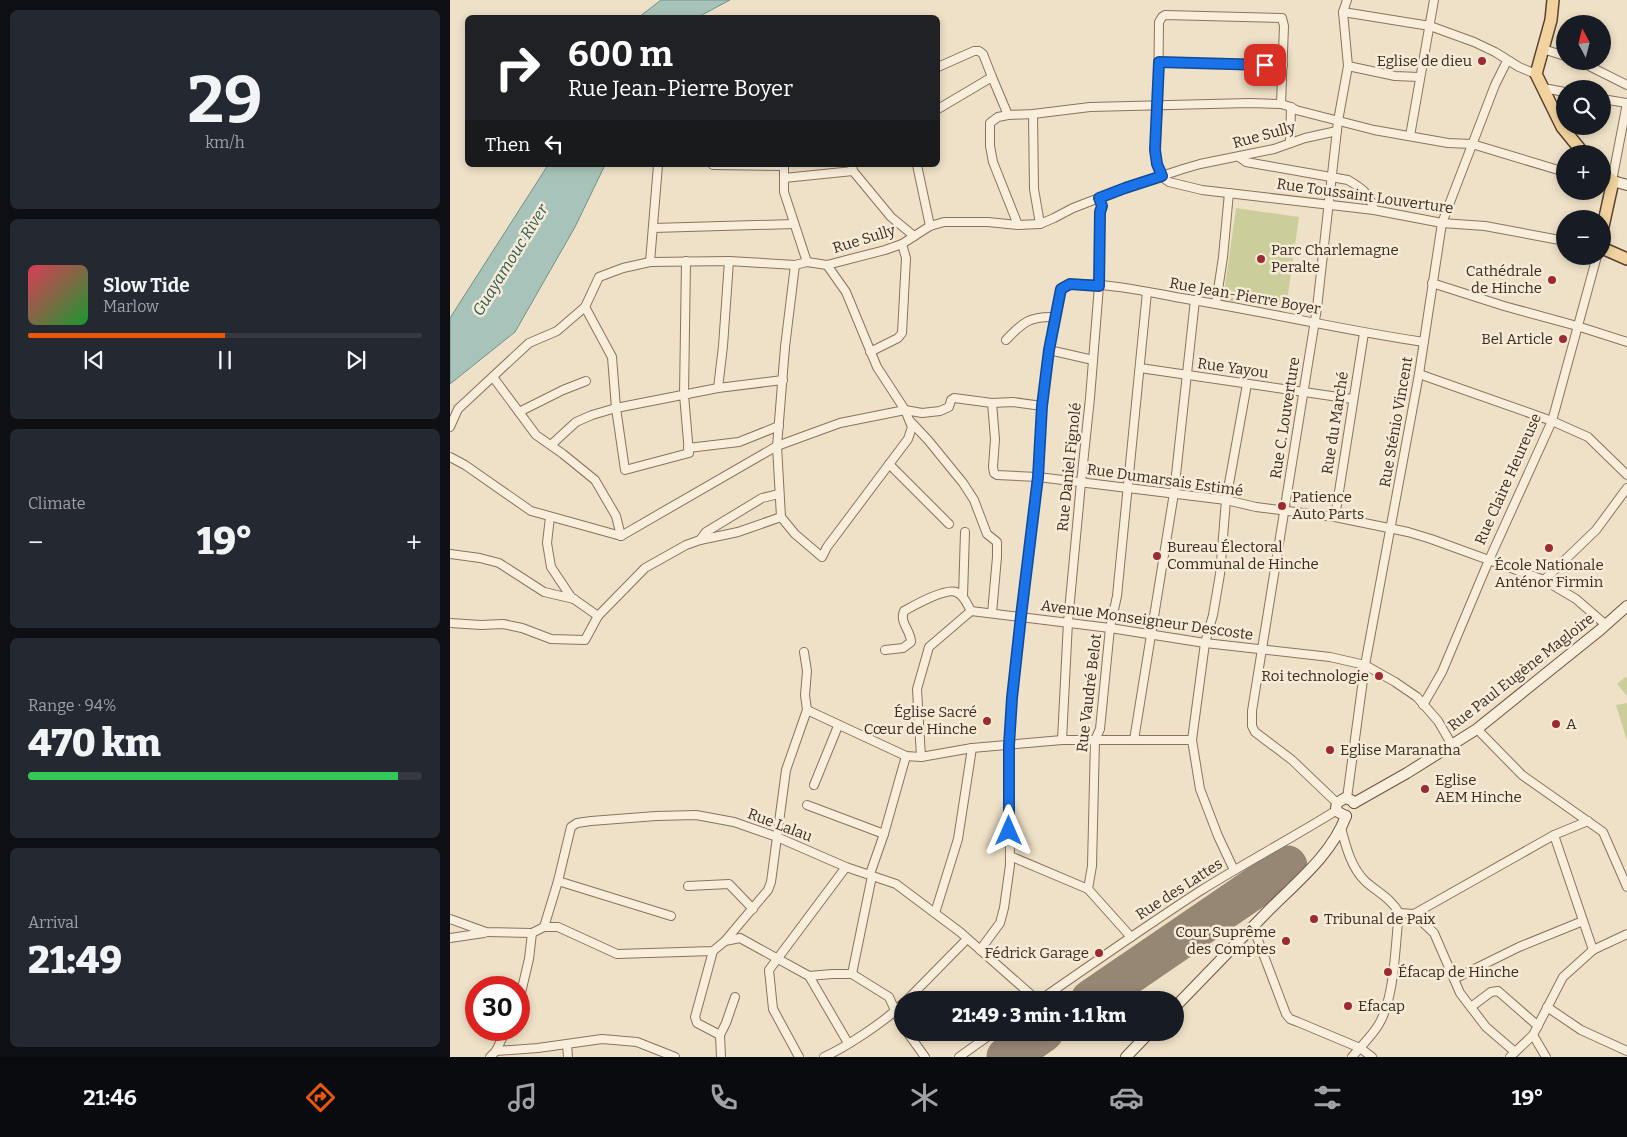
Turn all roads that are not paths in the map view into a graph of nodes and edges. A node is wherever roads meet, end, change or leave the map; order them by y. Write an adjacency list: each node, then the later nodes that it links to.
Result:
1 (1347, 0): 4 (street, Rue C. Louverture)
2 (1434, 0): 5 (street)
3 (1553, 0): 6 (main road)
4 (1342, 12): 5 (street); 12 (street, Rue C. Louverture)
5 (1430, 26): 8 (street); 16 (street)
6 (1543, 49): 7 (street); 14 (main road)
7 (1556, 53)
8 (1507, 61): 14 (street); 32 (street, Rue Sténio Vincent)
9 (1159, 62): 10 (street); 10 (street); 23 (street)
10 (1283, 65): 22 (street)
11 (940, 66): 15 (street)
12 (1348, 66): 16 (street); 28 (street, Rue C. Louverture)
13 (1597, 70): 17 (street)
14 (1536, 74): 18 (main road)
15 (992, 76): 25 (street); 27 (street)
16 (1419, 77): 30 (street)
17 (1627, 85)
18 (1543, 88): 19 (street); 33 (main road)
19 (1556, 90)
20 (1611, 100): 21 (street)
21 (1627, 103): 39 (street)
22 (1282, 104): 23 (street); 24 (street)
23 (1158, 105): 26 (street); 41 (street)
24 (1291, 107): 28 (street); 31 (street)
25 (940, 108)
26 (1033, 114): 27 (street); 52 (street)
27 (1008, 115): 53 (street)
28 (1338, 121): 29 (street, Rue C. Louverture); 30 (street)
29 (1337, 132): 31 (street, Rue Sully); 42 (street, Rue C. Louverture)
30 (1410, 136): 32 (street)
31 (1290, 144): 34 (street, Rue Sully)
32 (1472, 144): 40 (street); 50 (street, Rue Sténio Vincent)
33 (1577, 145)
34 (1240, 157): 41 (street, Rue Sully); 42 (street)
35 (658, 167): 55 (street)
36 (784, 167): 43 (street)
37 (917, 167): 54 (street)
38 (852, 168): 43 (street); 56 (street)
39 (1611, 168)
40 (1556, 169)
41 (1162, 176): 46 (street, Rue Toussaint Louverture); 47 (street, Rue Sully)
42 (1332, 176): 48 (street, Rue C. Louverture); 49 (street)
43 (784, 178): 51 (street)
44 (1611, 181): 45 (main road)
45 (1627, 186)
46 (1229, 193): 48 (street, Rue Toussaint Louverture); 72 (street)
47 (1099, 198): 52 (street, Rue Sully); 69 (street, Rue Daniel Fignolé)
48 (1328, 206): 49 (street, Rue Toussaint Louverture); 75 (street, Rue C. Louverture)
49 (1374, 210): 50 (street, Rue Toussaint Louverture)
50 (1442, 223): 57 (street, Rue Toussaint Louverture); 68 (street, Rue Sténio Vincent)
51 (794, 224): 55 (street); 64 (street)
52 (1040, 224): 53 (street, Rue Sully)
53 (1018, 225): 54 (street, Rue Sully)
54 (930, 226): 56 (street, Rue Sully)
55 (653, 228): 62 (street)
56 (914, 236): 58 (street, Rue Sully)
57 (1556, 239)
58 (902, 244): 66 (street, Rue Sully); 82 (street)
59 (1611, 252): 60 (main road)
60 (1627, 259)
61 (729, 261): 63 (street, Rue Sully); 65 (street, Rue Sully); 91 (street)
62 (650, 262): 63 (street, Rue Sully); 73 (street, Rue Sully)
63 (686, 262): 93 (street)
64 (807, 262): 65 (street, Rue Sully); 66 (street, Rue Sully)
65 (795, 265): 88 (street)
66 (827, 265): 82 (street)
67 (1594, 265): 76 (street, Rue Claire Heureuse)
68 (1432, 283): 76 (street); 79 (street, Rue Sténio Vincent)
69 (1099, 286): 70 (street, Rue Jean-Pierre Boyer); 74 (street, Rue Jean-Pierre Boyer); 83 (street, Rue Daniel Fignolé)
70 (1147, 292): 71 (street, Rue Jean-Pierre Boyer); 84 (street, Rue Vaudré Belot)
71 (1195, 300): 72 (street, Rue Jean-Pierre Boyer); 86 (street)
72 (1216, 303): 75 (street, Rue Jean-Pierre Boyer)
73 (585, 307): 87 (street, Rue Sully); 97 (street)
74 (1055, 317): 78 (street); 81 (street)
75 (1314, 322): 77 (street, Rue Jean-Pierre Boyer); 92 (street, Rue C. Louverture)
76 (1577, 326): 80 (street); 100 (street, Rue Claire Heureuse)
77 (1364, 333): 79 (street, Rue Jean-Pierre Boyer); 94 (street, Rue du Marché)
78 (1006, 340)
79 (1424, 342): 85 (street, Rue Sténio Vincent)
80 (1627, 342)
81 (1049, 350): 83 (street); 96 (street)
82 (870, 352): 98 (street)
83 (1093, 360): 111 (street, Rue Daniel Fignolé)
84 (1140, 368): 86 (street, Rue Yayou); 112 (street, Rue Vaudré Belot)
85 (1419, 374): 100 (street); 122 (street, Rue Sténio Vincent)
86 (1186, 375): 90 (street, Rue Yayou); 114 (street)
87 (493, 377): 99 (street); 103 (street, Rue Sully)
88 (784, 380): 91 (street); 102 (street)
89 (586, 381): 99 (street)
90 (1247, 384): 92 (street, Rue Yayou); 116 (street)
91 (718, 388): 93 (street)
92 (1302, 391): 94 (street, Rue Yayou); 117 (street, Rue C. Louverture)
93 (684, 395): 97 (street); 106 (street)
94 (1352, 399): 119 (street, Rue du Marché)
95 (992, 403): 96 (street); 98 (street); 110 (street, Rue Dumarsais Estimé)
96 (1042, 406): 110 (street)
97 (616, 408): 104 (street); 106 (street)
98 (905, 410): 101 (street); 105 (street)
99 (519, 412): 104 (street)
100 (1552, 421): 109 (street); 127 (street, Rue Claire Heureuse)
101 (911, 422): 108 (street); 133 (street)
102 (779, 426): 105 (street); 106 (street)
103 (450, 427)
104 (551, 445): 124 (street)
105 (777, 446): 115 (street); 124 (street)
106 (688, 448)
107 (450, 457): 118 (street)
108 (889, 464): 120 (street); 121 (street)
109 (1627, 476)
110 (1038, 477): 111 (street, Rue Dumarsais Estimé); 135 (street)
111 (1081, 483): 112 (street, Rue Dumarsais Estimé); 136 (street, Rue Daniel Fignolé)
112 (1128, 488): 114 (street, Rue Dumarsais Estimé); 139 (street, Rue Vaudré Belot)
113 (1627, 488): 128 (street)
114 (1174, 493): 116 (street, Rue Dumarsais Estimé); 140 (street)
115 (779, 494): 120 (street); 125 (street)
116 (1226, 500): 117 (street, Rue Dumarsais Estimé); 141 (street)
117 (1285, 511): 119 (street, Rue Dumarsais Estimé); 143 (street, Rue C. Louverture)
118 (550, 517): 124 (street); 130 (street)
119 (1335, 517): 122 (street, Rue Dumarsais Estimé)
120 (780, 518): 125 (street)
121 (949, 524)
122 (1390, 528): 127 (street, Rue Dumarsais Estimé); 145 (street, Rue Sténio Vincent)
123 (965, 532): 129 (street)
124 (621, 536)
125 (700, 540): 134 (street)
126 (450, 554): 130 (street)
127 (1489, 560): 128 (street, Rue Dumarsais Estimé); 146 (street, Rue Claire Heureuse)
128 (1544, 580): 138 (street, Rue Dumarsais Estimé)
129 (963, 596): 132 (street); 142 (street)
130 (574, 599): 134 (street)
131 (1627, 606): 138 (main road, Rue Paul Eugène Magloire)
132 (971, 611): 133 (street, Avenue Monseigneur Descoste); 158 (street)
133 (992, 613): 135 (street, Avenue Monseigneur Descoste)
134 (598, 616): 137 (street)
135 (1021, 616): 136 (street, Avenue Monseigneur Descoste); 154 (street)
136 (1068, 622): 139 (street, Avenue Monseigneur Descoste); 150 (street, Rue Daniel Fignolé)
137 (450, 623)
138 (1606, 625): 149 (main road, Rue Paul Eugène Magloire)
139 (1110, 628): 140 (street, Avenue Monseigneur Descoste); 151 (street, Rue Vaudré Belot)
140 (1151, 634): 141 (street, Avenue Monseigneur Descoste); 152 (street)
141 (1205, 643): 143 (street, Avenue Monseigneur Descoste); 153 (street)
142 (884, 650)
143 (1262, 650): 145 (street, Avenue Monseigneur Descoste); 162 (street, Rue C. Louverture)
144 (804, 652): 147 (street)
145 (1365, 665): 146 (street, Avenue Monseigneur Descoste); 160 (street, Rue Sténio Vincent)
146 (1424, 705): 155 (street, Avenue Monseigneur Descoste)
147 (807, 710): 148 (street); 168 (street)
148 (838, 726): 157 (street); 159 (street)
149 (1477, 729): 155 (main road, Rue Paul Eugène Magloire); 164 (street)
150 (1062, 740): 151 (street); 154 (street)
151 (1095, 740): 152 (street); 176 (street, Rue Vaudré Belot)
152 (1134, 740): 153 (street)
153 (1192, 740): 171 (street)
154 (1009, 745): 156 (street); 169 (street)
155 (1452, 745): 160 (main road, Rue Paul Eugène Magloire)
156 (972, 748): 158 (street); 178 (street)
157 (906, 756): 158 (street); 166 (street)
158 (921, 757)
159 (814, 785)
160 (1350, 801): 162 (main road); 163 (main road)
161 (807, 805): 166 (street)
162 (1337, 806): 163 (main road); 171 (street, Rue des Lattes)
163 (1346, 816): 165 (main road)
164 (1588, 821): 167 (street); 175 (street)
165 (1341, 828): 179 (street); 185 (main road)
166 (884, 834): 172 (street)
167 (1554, 835): 180 (street); 183 (street)
168 (777, 837): 170 (street, Rue Lalau); 173 (street, Rue Lalau); 177 (street)
169 (1010, 856): 176 (street); 193 (street)
170 (846, 867): 172 (street, Rue Lalau); 196 (street)
171 (1234, 870): 189 (street, Rue des Lattes)
172 (871, 875): 178 (street, Rue Lalau); 197 (street)
173 (558, 881): 181 (street); 184 (street, Rue Lalau)
174 (688, 886): 177 (street)
175 (1627, 887)
176 (1088, 889): 189 (street)
177 (753, 909): 192 (street)
178 (935, 913): 191 (street, Rue Lalau)
179 (1399, 913): 180 (street); 219 (street)
180 (1414, 914): 200 (street)
181 (671, 916)
182 (450, 919): 186 (street)
183 (1583, 921): 194 (street); 200 (street)
184 (544, 927): 187 (street); 195 (street)
185 (1253, 927): 205 (main road); 219 (street)
186 (486, 932): 187 (street); 190 (street)
187 (532, 933): 198 (street)
188 (1627, 934): 194 (street)
189 (1131, 937): 203 (street, Rue des Lattes)
190 (450, 938)
191 (967, 939): 193 (street, Rue Lalau); 201 (street)
192 (725, 941): 195 (street); 196 (street)
193 (980, 950): 202 (street, Rue Lalau)
194 (1593, 950): 207 (street)
195 (713, 951): 211 (street)
196 (777, 959): 199 (street); 226 (street)
197 (852, 974): 199 (street); 208 (street)
198 (525, 976)
199 (809, 976): 217 (street)
200 (1454, 979): 206 (street)
201 (916, 991)
202 (1026, 991)
203 (1053, 991)
204 (735, 996): 211 (street)
205 (1184, 998)
206 (1471, 1007): 210 (street); 222 (street)
207 (1547, 1007): 210 (street); 220 (street)
208 (894, 1010)
209 (894, 1013): 217 (street)
210 (1538, 1026): 212 (street)
211 (720, 1035): 225 (street)
212 (1533, 1035): 222 (street); 233 (street)
213 (500, 1041): 221 (street)
214 (914, 1041): 228 (street)
215 (981, 1041): 229 (street)
216 (1141, 1041): 230 (main road)
217 (848, 1043): 227 (street)
218 (567, 1044): 221 (street); 223 (street); 224 (street)
219 (1360, 1048): 231 (street); 232 (street)
220 (1627, 1051)
221 (493, 1054)
222 (1512, 1055)
223 (568, 1057)
224 (675, 1057)
225 (721, 1057)
226 (799, 1057)
227 (824, 1057)
228 (926, 1057)
229 (959, 1057)
230 (1126, 1057)
231 (1352, 1057)
232 (1372, 1057)
233 (1546, 1057)

